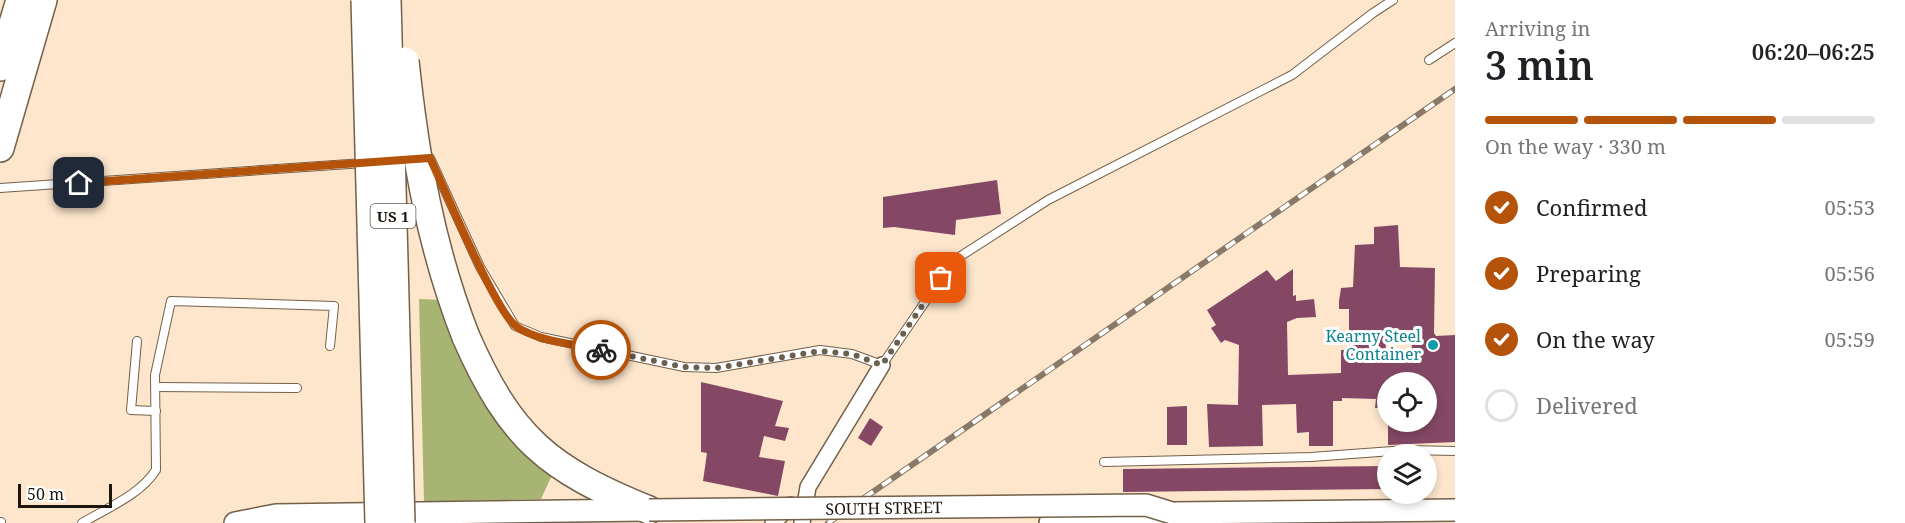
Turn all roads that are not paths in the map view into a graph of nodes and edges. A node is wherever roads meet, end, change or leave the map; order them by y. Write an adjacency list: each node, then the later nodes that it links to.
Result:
1 (20, 0): 9 (highway)
2 (43, 0): 10 (highway)
3 (365, 0): 34 (highway, bridge)
4 (387, 0): 20 (highway, US 1, bridge)
5 (398, 0): 28 (highway, bridge)
6 (1394, 0): 16 (lane)
7 (1455, 43): 8 (lane)
8 (1429, 60)
9 (0, 67)
10 (0, 148)
11 (395, 160): 13 (lane)
12 (407, 160): 16 (lane)
13 (0, 188)
14 (137, 341): 19 (lane)
15 (330, 346): 17 (lane)
16 (882, 365): 25 (street)
17 (156, 387): 18 (lane); 19 (lane)
18 (297, 388)
19 (156, 411): 32 (lane)
20 (398, 432): 35 (highway, US 1, bridge); 36 (highway, bridge)
21 (1437, 451): 22 (lane)
22 (1455, 451)
23 (1377, 454): 24 (lane)
24 (1104, 462)
25 (808, 488): 37 (street); 38 (street)
26 (1393, 504): 31 (main road, SOUTH STREET)
27 (1415, 504): 29 (main road, SOUTH STREET)
28 (649, 510): 30 (main road, SOUTH STREET, bridge); 33 (main road, SOUTH STREET)
29 (1449, 512)
30 (1172, 513): 31 (main road, SOUTH STREET); 39 (main road, SOUTH STREET)
31 (1308, 517)
32 (82, 523)
33 (235, 523)
34 (379, 523)
35 (401, 523)
36 (408, 523)
37 (773, 523)
38 (802, 523)
39 (1050, 523)

